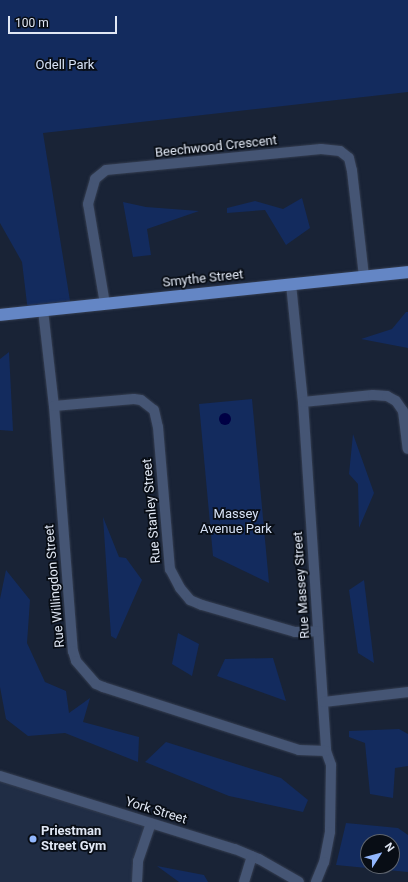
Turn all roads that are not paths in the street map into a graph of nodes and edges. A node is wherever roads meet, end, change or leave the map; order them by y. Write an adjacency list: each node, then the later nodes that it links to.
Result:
1 (408, 272): 2 (main road, Smythe Street)
2 (364, 277): 3 (main road, Smythe Street); 4 (street, Beechwood Crescent)
3 (291, 284): 4 (main road, Smythe Street); 7 (street, Rue Massey Street)
4 (105, 304): 5 (main road, Smythe Street)
5 (43, 310): 6 (main road, Smythe Street); 8 (street, Rue Willingdon Street)
6 (0, 315)
7 (303, 402): 9 (street); 10 (street, Rue Massey Street)
8 (54, 406): 10 (street, Rue Stanley Street); 13 (street, Rue Willingdon Street)
9 (408, 449)
10 (318, 631): 12 (street, Rue Massey Street)
11 (408, 692): 12 (street)
12 (324, 702): 13 (street, Rue Massey Street)
13 (326, 751): 20 (street, Rue Massey Street)
14 (1, 776): 15 (street, York Street)
15 (151, 823): 16 (street, York Street); 17 (street)
16 (252, 856): 18 (street); 19 (street, York Street)
17 (137, 882)
18 (244, 882)
19 (299, 882)
20 (316, 882)

